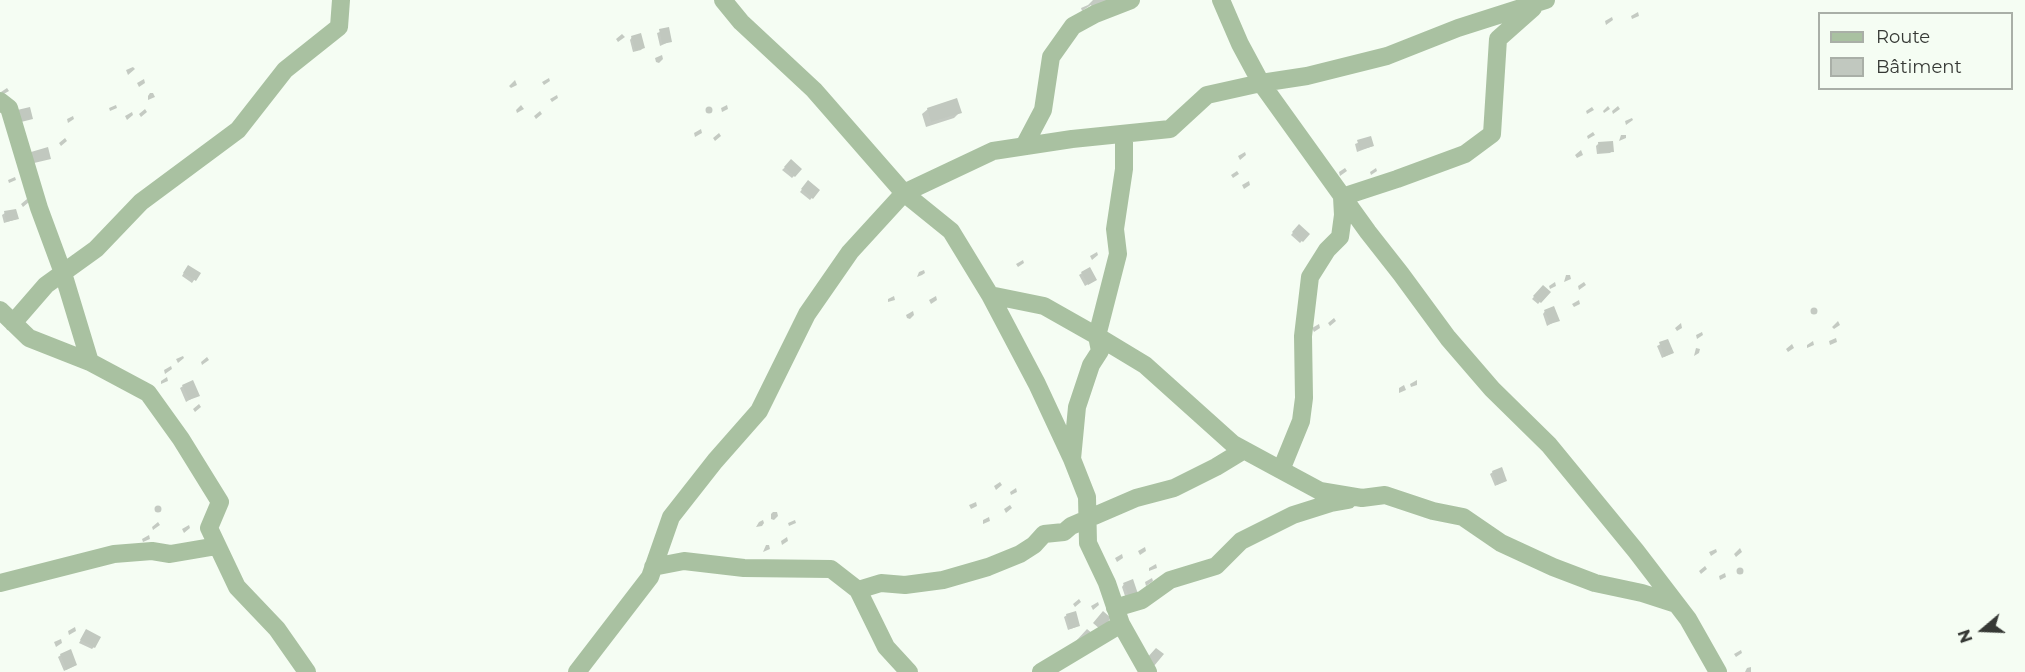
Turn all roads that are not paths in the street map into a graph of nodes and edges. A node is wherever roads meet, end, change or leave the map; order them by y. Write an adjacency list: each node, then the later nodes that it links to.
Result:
1 (341, 0): 12 (street)
2 (723, 0): 10 (street)
3 (1131, 0): 9 (street)
4 (1221, 0): 6 (street)
5 (1541, 1): 6 (street); 11 (street)
6 (1260, 83): 8 (street); 11 (street)
7 (0, 100): 12 (street)
8 (1124, 134): 9 (street); 15 (street)
9 (1024, 146): 10 (street)
10 (904, 194): 13 (street); 23 (street)
11 (1342, 197): 19 (street); 26 (street)
12 (63, 273): 14 (street); 16 (street)
13 (990, 295): 15 (street); 18 (street)
14 (7, 316): 16 (street)
15 (1097, 336): 17 (street); 18 (street)
16 (90, 362): 22 (street)
17 (1244, 450): 19 (street); 21 (street)
18 (1072, 459): 21 (street)
19 (1281, 470): 20 (street)
20 (1362, 498): 26 (street); 27 (street)
21 (1087, 520): 25 (street); 27 (street)
22 (218, 546): 24 (street); 29 (street)
23 (653, 567): 25 (street); 30 (street)
24 (0, 583)
25 (858, 590): 31 (street)
26 (1676, 604): 28 (street)
27 (1118, 616): 32 (street); 33 (street)
28 (1712, 668)
29 (307, 672)
30 (577, 672)
31 (909, 672)
32 (1041, 672)
33 (1148, 672)

